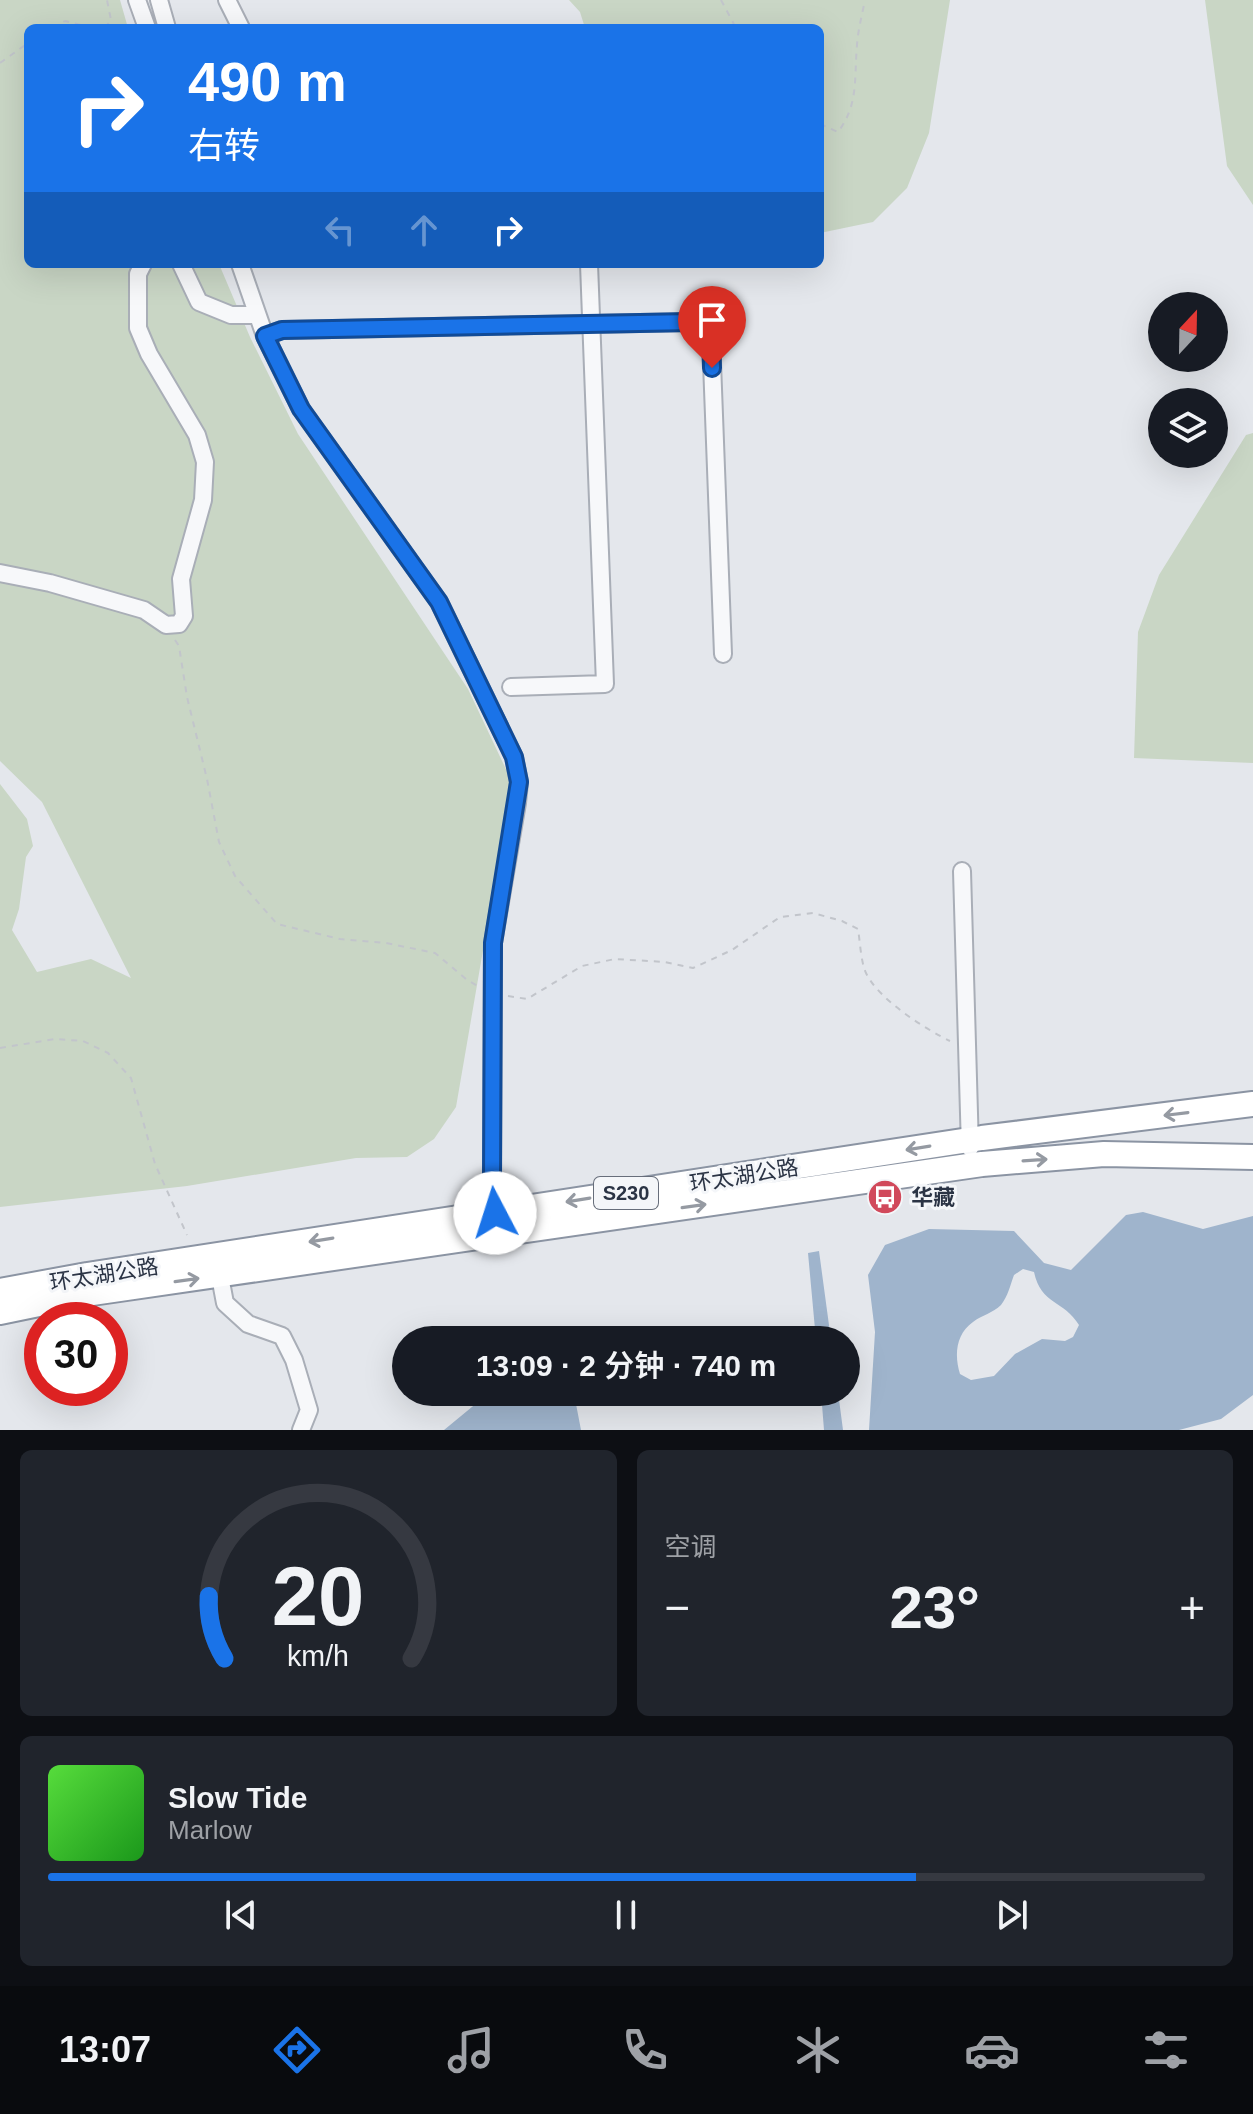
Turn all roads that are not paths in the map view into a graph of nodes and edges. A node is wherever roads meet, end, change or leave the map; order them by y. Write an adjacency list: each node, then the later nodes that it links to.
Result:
1 (137, 0): 4 (street)
2 (159, 0): 5 (street)
3 (227, 0): 6 (street)
4 (146, 24)
5 (166, 24)
6 (239, 24)
7 (141, 268): 14 (street)
8 (183, 268): 11 (street)
9 (241, 268): 11 (street)
10 (589, 268): 12 (street)
11 (257, 315): 13 (street)
12 (592, 323): 13 (street); 15 (street); 16 (street)
13 (265, 336): 22 (street)
14 (0, 573)
15 (723, 654)
16 (511, 687)
17 (962, 871): 19 (street)
18 (1253, 1104): 19 (highway, 环太湖公路 / S230, one-way to 19)
19 (968, 1140): 21 (street); 22 (highway, 环太湖公路 / S230, one-way to 22)
20 (1253, 1157): 21 (highway, 环太湖公路 / S230, one-way to 20)
21 (973, 1165): 23 (highway, 环太湖公路 / S230, one-way to 21)
22 (495, 1213): 23 (highway, 环太湖公路 / S230, one-way to 23)
23 (218, 1266): 24 (highway, 环太湖公路 / S230); 25 (highway, 环太湖公路 / S230, one-way to 23); 26 (street)
24 (0, 1291)
25 (0, 1312)
26 (301, 1430)

